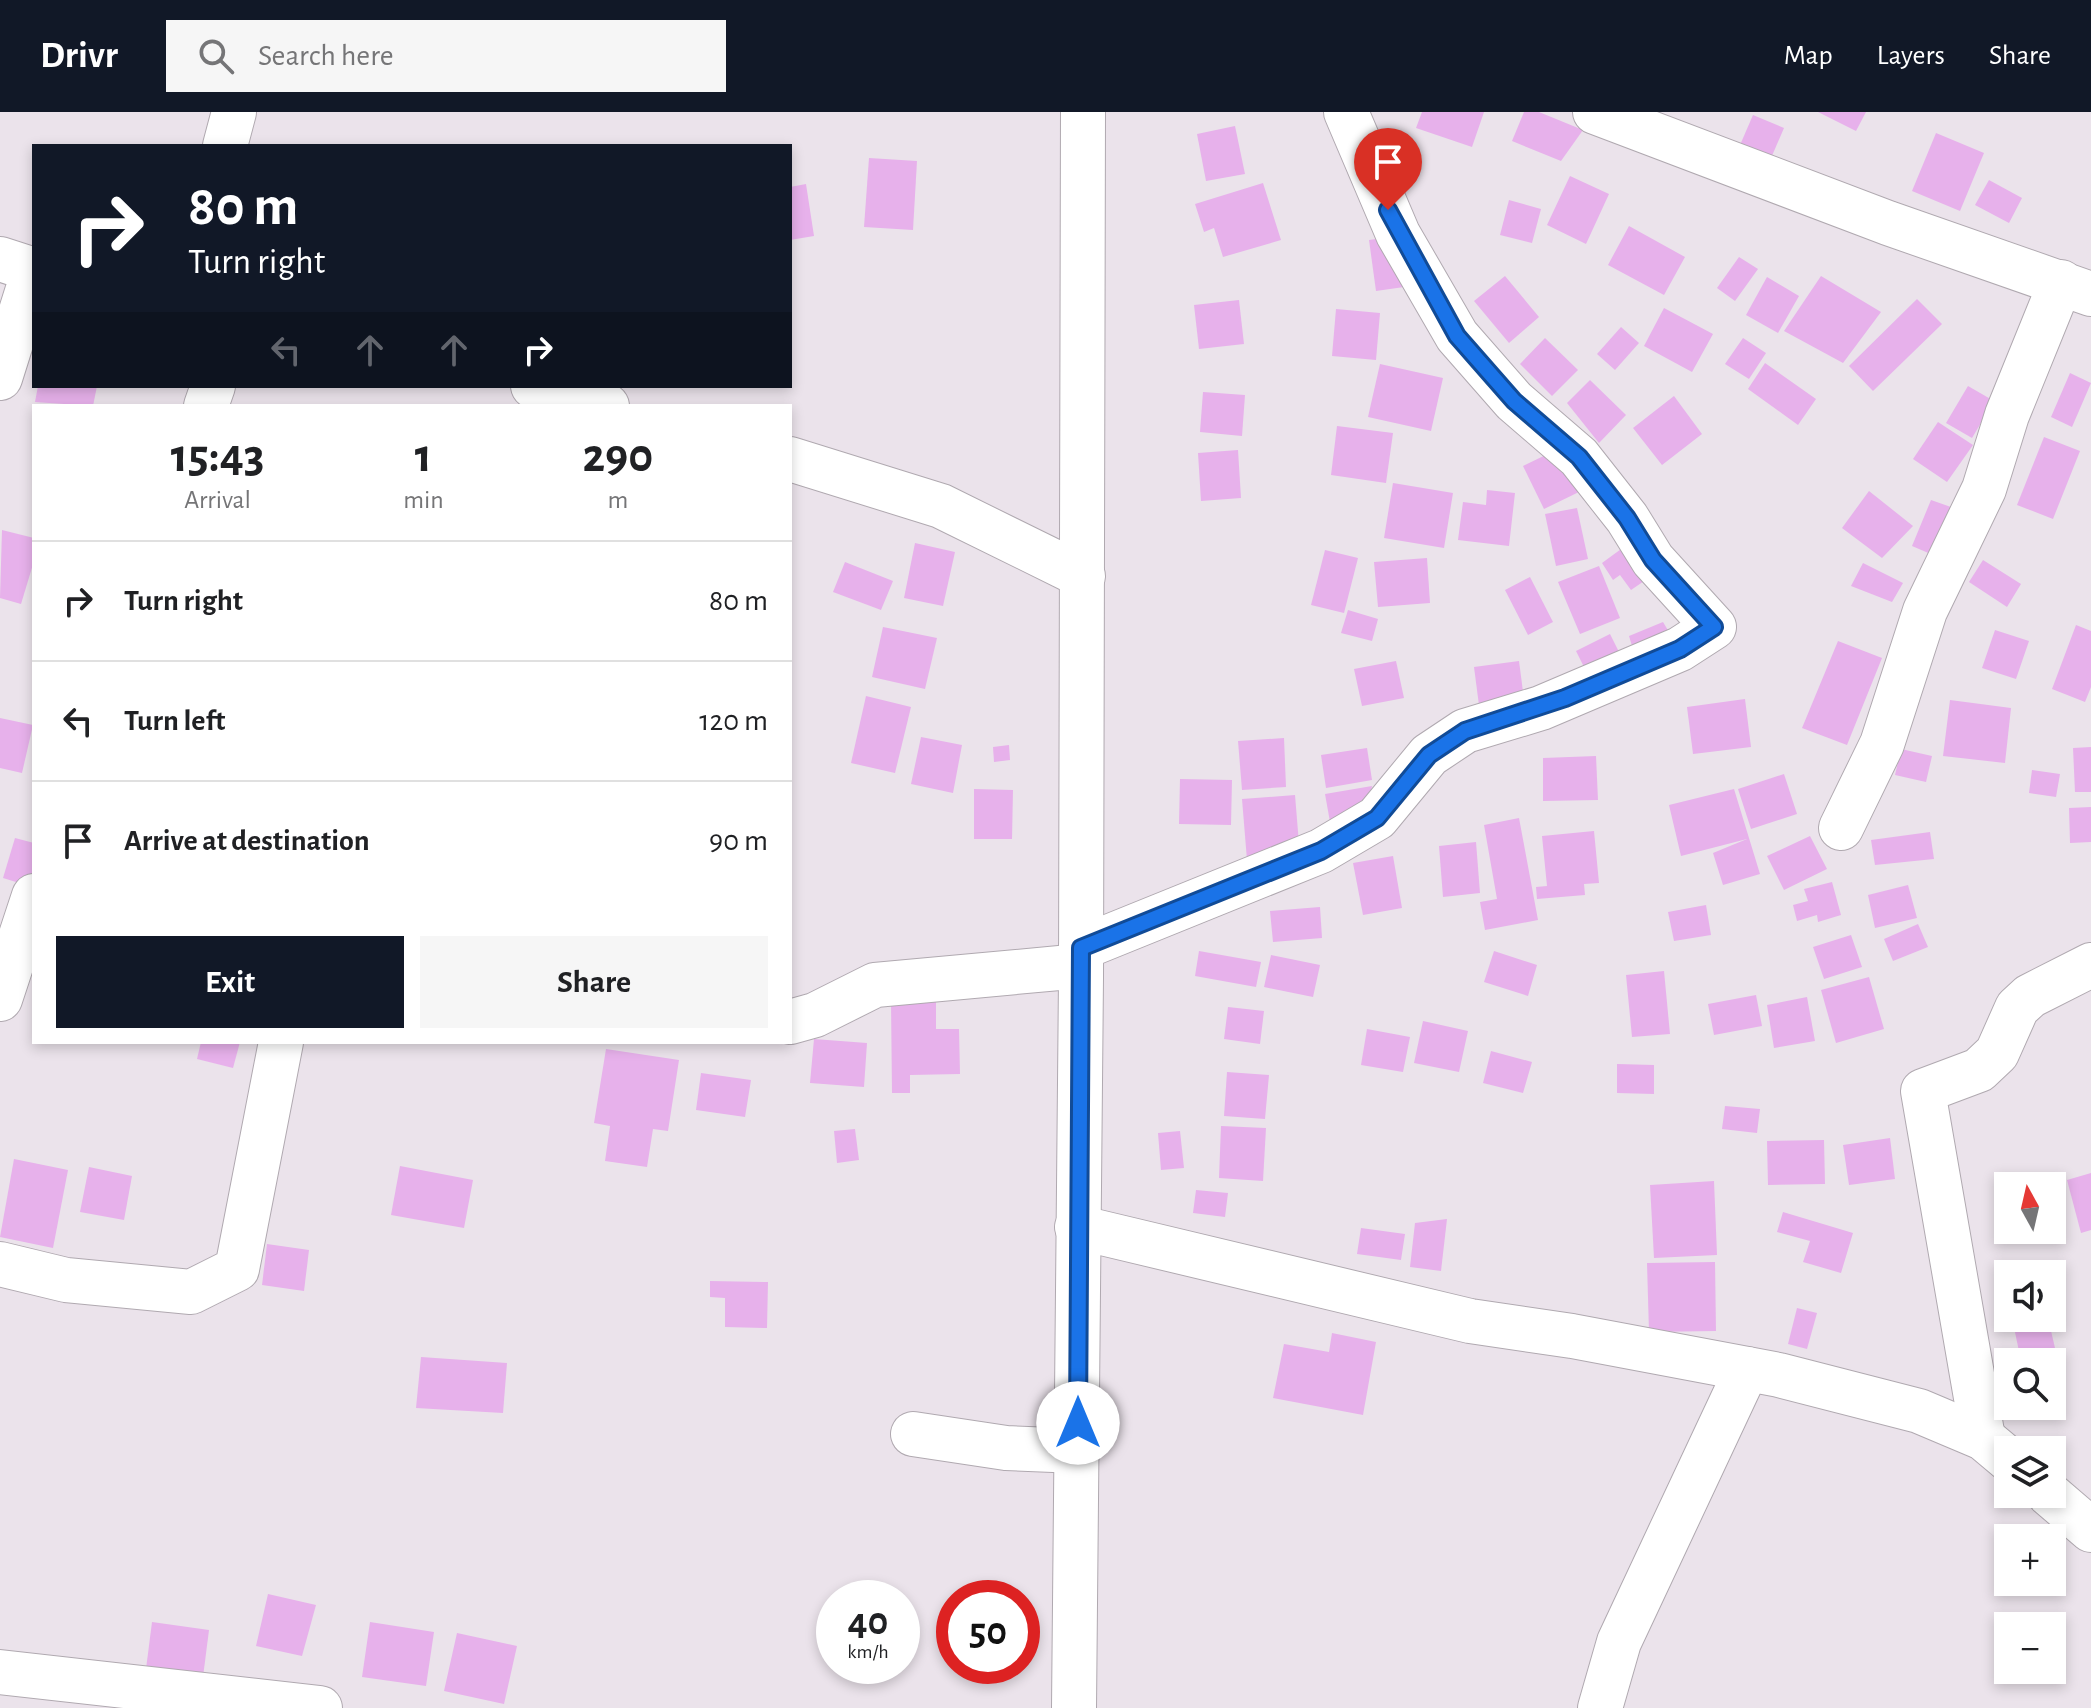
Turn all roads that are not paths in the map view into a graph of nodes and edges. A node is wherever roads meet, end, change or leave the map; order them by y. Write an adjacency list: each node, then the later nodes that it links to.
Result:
1 (216, 112): 6 (street)
2 (234, 112): 7 (street)
3 (1083, 112): 16 (street)
4 (1346, 112): 19 (street)
5 (1595, 112): 11 (street)
6 (224, 144)
7 (226, 144)
8 (0, 259): 9 (street)
9 (32, 269)
10 (32, 276): 12 (street)
11 (2076, 288): 17 (street)
12 (0, 378)
13 (540, 388): 14 (street)
14 (600, 404)
15 (792, 460): 16 (street)
16 (1083, 576): 19 (street)
17 (1841, 828)
18 (32, 902): 21 (street)
19 (1081, 957): 22 (street); 24 (street)
20 (2091, 965): 28 (street)
21 (0, 999)
22 (792, 1021)
23 (281, 1044): 25 (street)
24 (1077, 1227): 26 (street); 30 (street)
25 (0, 1264)
26 (1747, 1369): 29 (street); 36 (street)
27 (913, 1434): 30 (street)
28 (1994, 1438)
29 (1994, 1447)
30 (1078, 1451): 35 (street)
31 (2065, 1508): 32 (street)
32 (2091, 1530)
33 (15, 1685): 34 (street)
34 (320, 1708)
35 (1074, 1708)
36 (1600, 1708)

